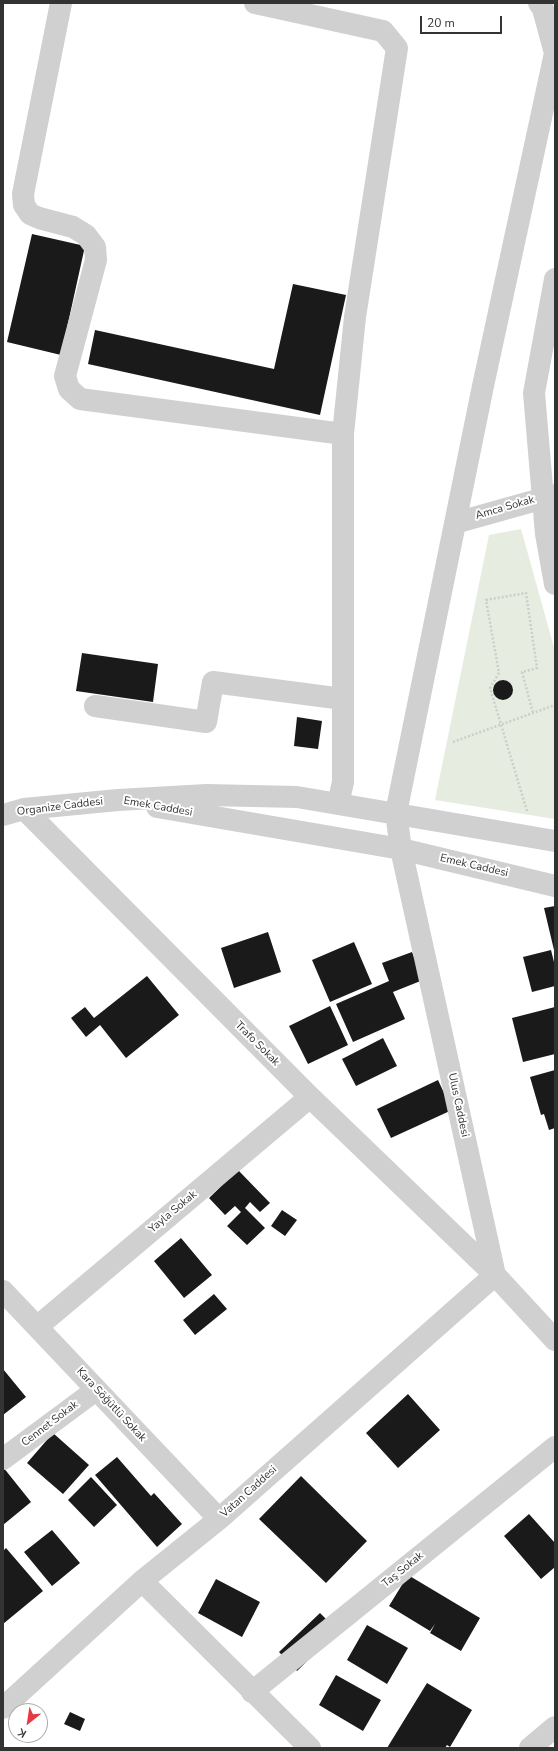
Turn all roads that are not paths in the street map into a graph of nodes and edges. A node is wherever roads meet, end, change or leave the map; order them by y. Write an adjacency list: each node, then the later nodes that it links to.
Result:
1 (61, 3): 5 (street)
2 (255, 3): 5 (street)
3 (539, 3): 7 (street, Ulus Caddesi)
4 (555, 279): 6 (street)
5 (343, 434): 9 (street)
6 (549, 496): 7 (street, Amca Sokak); 8 (street)
7 (455, 523): 14 (street, Ulus Caddesi)
8 (555, 584)
9 (343, 699): 10 (street); 12 (street)
10 (95, 706)
11 (118, 800): 12 (street, Emek Caddesi); 13 (street, Organize Caddesi); 17 (street, Emek Caddesi)
12 (338, 804): 14 (street, Emek Caddesi)
13 (24, 809): 15 (street, Organize Caddesi); 19 (street, Trafo Sokak)
14 (396, 813): 16 (street, Emek Caddesi); 17 (street, Ulus Caddesi)
15 (3, 815)
16 (555, 841)
17 (401, 849): 18 (street, Emek Caddesi); 20 (street, Ulus Caddesi)
18 (555, 886)
19 (310, 1097): 20 (street, Trafo Sokak); 22 (street, Yayla Sokak)
20 (495, 1275): 23 (street); 27 (street, Vatan Caddesi)
21 (3, 1291): 22 (street, Kara Söğütlü Sokak)
22 (37, 1326): 24 (street, Kara Söğütlü Sokak)
23 (555, 1340)
24 (96, 1390): 26 (street, Cennet Sokak); 27 (street, Kara Söğütlü Sokak)
25 (555, 1448): 29 (street, Taş Sokak)
26 (3, 1459)
27 (219, 1519): 28 (street, Vatan Caddesi)
28 (142, 1581): 29 (street); 30 (street, Vatan Caddesi)
29 (252, 1692): 32 (street)
30 (3, 1708)
31 (555, 1727): 33 (street)
32 (310, 1748)
33 (530, 1748)

